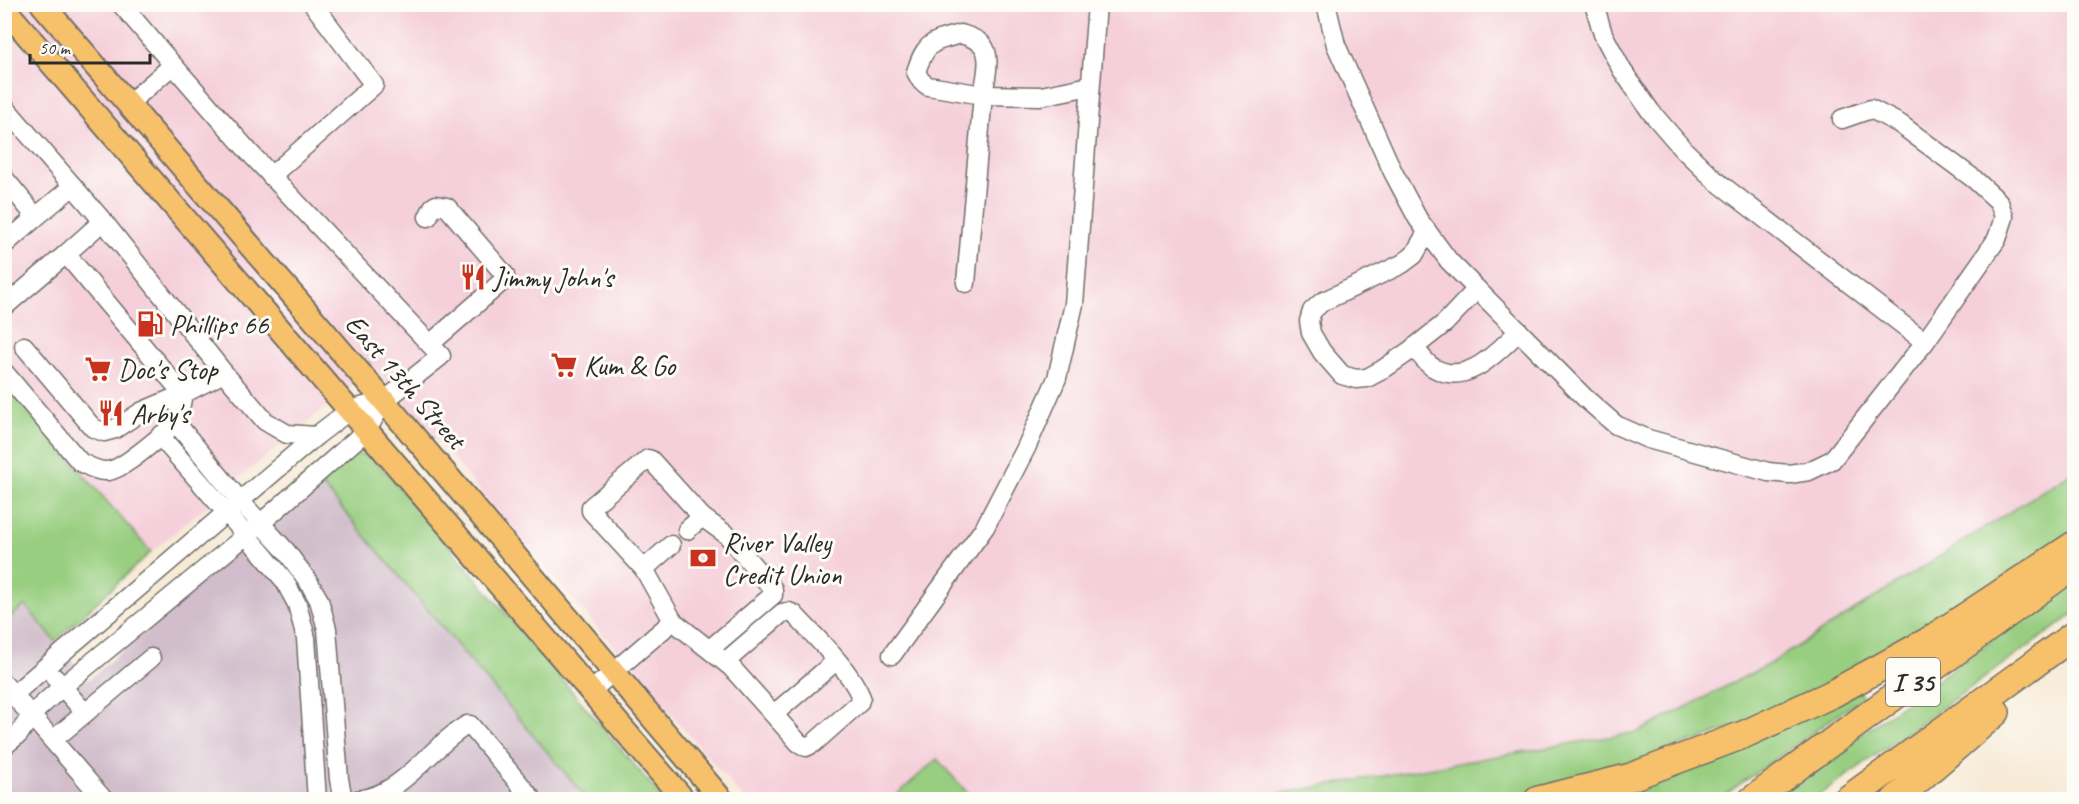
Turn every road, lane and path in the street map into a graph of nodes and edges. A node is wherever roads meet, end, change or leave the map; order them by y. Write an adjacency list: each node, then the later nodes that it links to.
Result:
1 (42, 4): 10 (main road, East 13th Street)
2 (121, 4): 8 (lane)
3 (313, 4): 13 (lane)
4 (1097, 4): 9 (lane)
5 (1326, 4): 19 (lane)
6 (1594, 4): 26 (lane)
7 (4, 8): 34 (main road)
8 (173, 65): 10 (lane); 13 (lane)
9 (1090, 86): 22 (lane); 52 (lane)
10 (127, 105): 33 (main road, East 13th Street)
11 (4, 106): 15 (lane)
12 (1842, 119): 26 (lane)
13 (271, 176): 27 (lane)
14 (4, 178): 16 (lane)
15 (73, 186): 16 (lane); 18 (lane)
16 (36, 217): 20 (lane)
17 (428, 217): 27 (lane)
18 (103, 221): 21 (lane); 31 (lane)
19 (1427, 232): 23 (lane); 29 (lane)
20 (4, 245)
21 (66, 254): 24 (lane); 32 (lane)
22 (966, 283)
23 (1477, 289): 25 (lane); 29 (lane)
24 (4, 307)
25 (1519, 331): 26 (lane); 29 (lane)
26 (1925, 342)
27 (429, 344): 33 (lane)
28 (24, 346): 32 (lane)
29 (1414, 347)
30 (4, 372): 37 (lane)
31 (224, 373): 32 (lane); 38 (lane)
32 (183, 394): 35 (lane)
33 (384, 401): 34 (lane); 36 (lane); 57 (main road, East 13th Street)
34 (350, 410): 36 (main road); 38 (lane)
35 (177, 424): 37 (lane); 39 (lane)
36 (367, 430): 41 (lane); 60 (main road)
37 (160, 436): 39 (lane)
38 (316, 436): 39 (lane)
39 (233, 506): 41 (lane); 43 (lane); 56 (lane)
40 (702, 517): 42 (lane); 47 (lane); 51 (lane)
41 (261, 523): 43 (lane); 68 (lane)
42 (687, 530)
43 (246, 535): 58 (lane); 67 (lane)
44 (671, 545): 47 (lane)
45 (2074, 545): 73 (highway)
46 (2074, 565): 74 (highway, I 35)
47 (644, 569): 48 (lane)
48 (673, 621): 51 (lane); 57 (lane)
49 (2074, 634): 75 (highway, I 35)
50 (2074, 645): 76 (highway)
51 (710, 649): 55 (lane)
52 (892, 655)
53 (151, 658): 61 (lane)
54 (836, 661): 55 (lane); 63 (lane); 63 (lane)
55 (725, 662): 63 (lane)
56 (46, 668): 58 (lane); 59 (lane)
57 (614, 672): 60 (lane); 72 (main road, East 13th Street)
58 (62, 687): 61 (lane); 62 (lane)
59 (9, 689): 62 (lane)
60 (591, 692): 71 (main road)
61 (85, 713): 64 (lane)
62 (32, 714): 64 (lane); 65 (lane)
63 (774, 714)
64 (53, 740): 66 (lane)
65 (4, 746)
66 (104, 800)
67 (317, 800)
68 (343, 800)
69 (357, 800): 70 (lane)
70 (533, 800)
71 (684, 800)
72 (722, 800)
73 (1538, 800)
74 (1752, 800)
75 (1846, 800)
76 (1895, 800)

